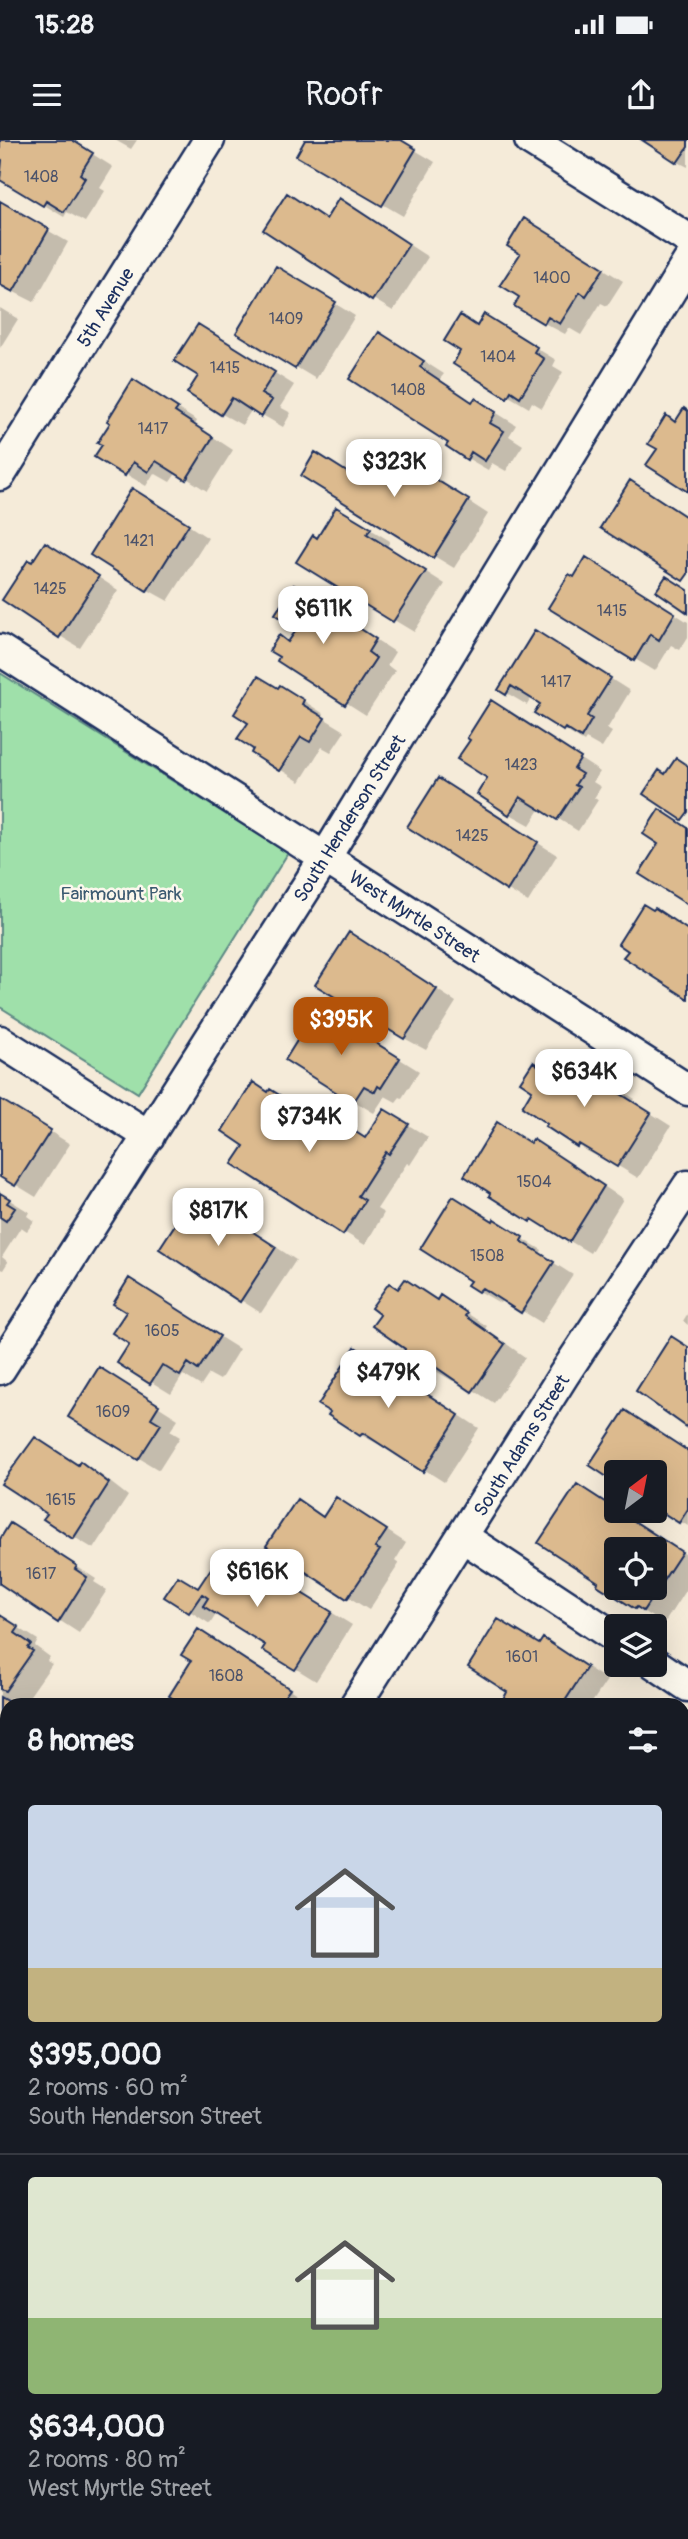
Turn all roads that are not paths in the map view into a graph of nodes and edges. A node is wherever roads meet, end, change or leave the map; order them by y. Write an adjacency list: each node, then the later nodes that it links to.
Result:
1 (209, 140): 5 (street, 5th Avenue)
2 (530, 140): 3 (street)
3 (688, 239)
4 (688, 262): 7 (street, South Henderson Street)
5 (0, 475)
6 (0, 650): 7 (street, West Myrtle Street)
7 (325, 859): 9 (street, West Myrtle Street); 10 (street, South Henderson Street)
8 (0, 1041): 10 (street)
9 (688, 1090)
10 (149, 1136): 12 (street, South Henderson Street)
11 (688, 1186): 13 (street, South Adams Street)
12 (0, 1369)
13 (463, 1537): 14 (street); 17 (street, South Adams Street)
14 (604, 1630)
15 (667, 1672): 16 (street)
16 (688, 1686)
17 (360, 1698)

